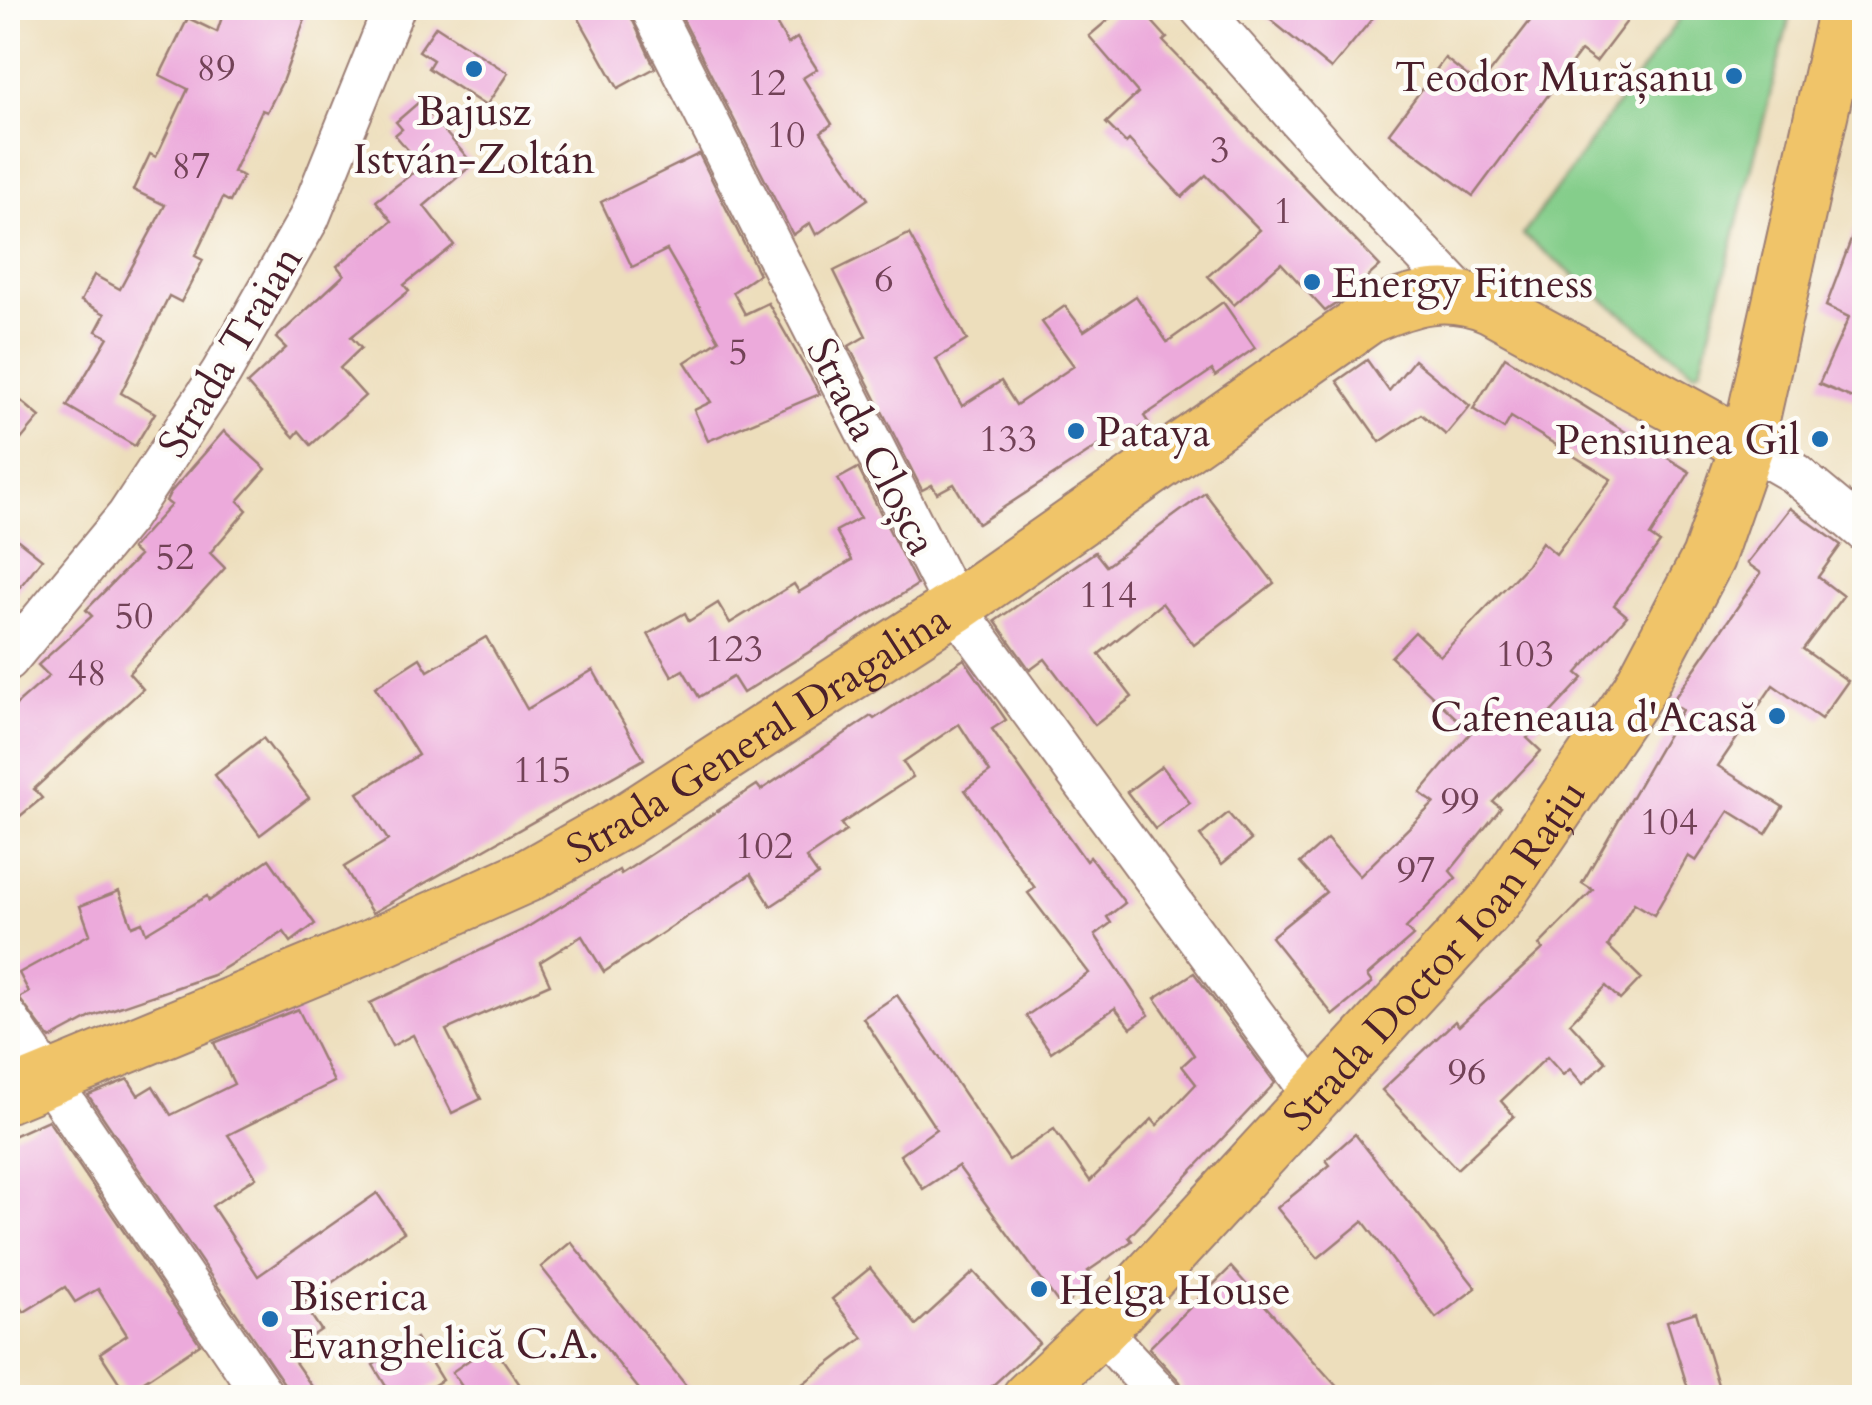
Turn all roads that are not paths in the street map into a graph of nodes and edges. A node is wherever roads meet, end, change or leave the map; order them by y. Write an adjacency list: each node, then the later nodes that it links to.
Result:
1 (394, 8): 9 (street, Strada Traian)
2 (651, 8): 8 (street, Strada Cloșca)
3 (1845, 8): 6 (main road, Strada Doctor Ioan Rațiu)
4 (1214, 13): 5 (street)
5 (1462, 295): 6 (main road); 8 (main road, Strada General Dragalina)
6 (1747, 446): 7 (street); 12 (main road, Strada Doctor Ioan Rațiu)
7 (1864, 531)
8 (955, 607): 11 (main road, Strada General Dragalina); 12 (street, Strada Cloșca)
9 (8, 660)
10 (8, 1019): 11 (street)
11 (28, 1087): 14 (street)
12 (1316, 1099): 13 (main road, Strada Doctor Ioan Rațiu)
13 (1100, 1330): 15 (main road, Strada Doctor Ioan Rațiu); 16 (street)
14 (265, 1398)
15 (1028, 1398)
16 (1163, 1398)

